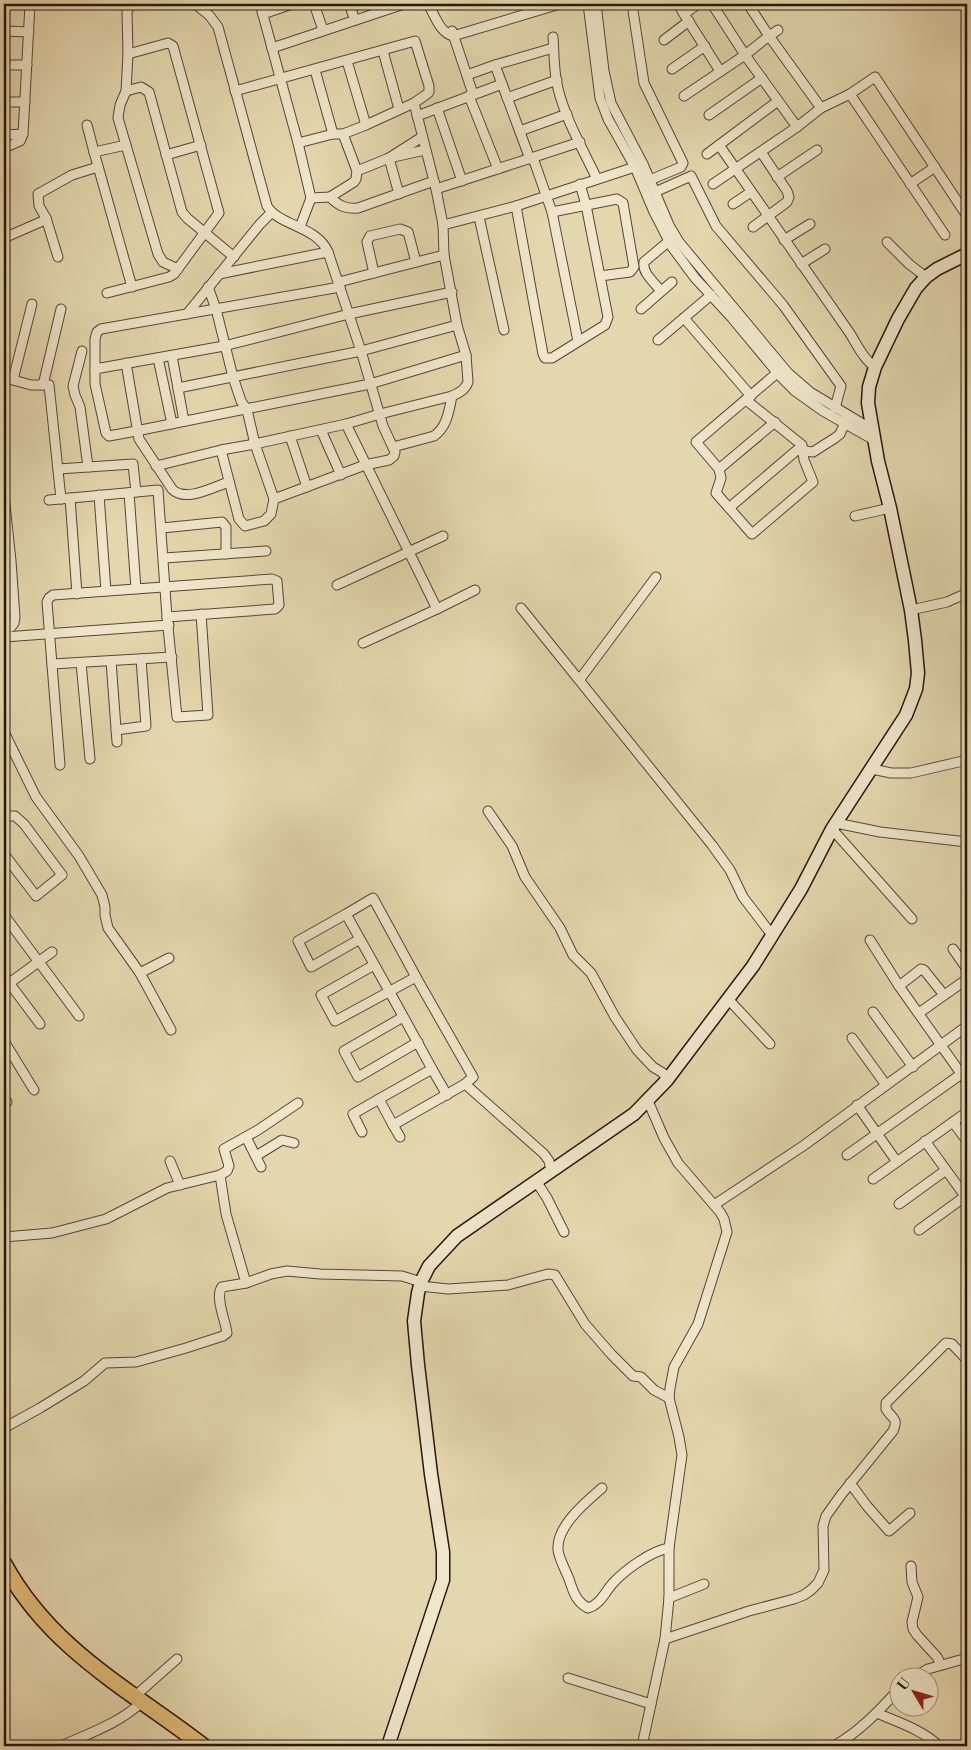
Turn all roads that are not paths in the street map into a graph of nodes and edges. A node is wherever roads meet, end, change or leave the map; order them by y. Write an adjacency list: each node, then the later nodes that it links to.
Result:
1 (30, 4): 26 (street)
2 (129, 4): 35 (street)
3 (195, 4): 50 (street)
4 (260, 4): 20 (street)
5 (292, 4): 20 (street)
6 (314, 4): 23 (street)
7 (349, 4): 22 (street)
8 (404, 4): 19 (street)
9 (428, 4): 27 (street)
10 (539, 4): 27 (street)
11 (588, 4): 88 (street)
12 (596, 4): 88 (street)
13 (632, 4): 97 (street)
14 (678, 4): 21 (street)
15 (698, 4): 21 (street)
16 (712, 4): 36 (street)
17 (748, 4): 28 (street)
18 (554, 5): 27 (street)
19 (393, 6): 22 (street)
20 (262, 14): 32 (street)
21 (687, 18): 30 (street); 31 (street)
22 (355, 20): 23 (street)
23 (323, 30): 32 (street)
24 (778, 30): 28 (street)
25 (4, 31): 26 (street)
26 (29, 32): 39 (street)
27 (450, 34): 44 (street)
28 (769, 36): 36 (street); 60 (street)
29 (553, 37): 33 (street)
30 (664, 40)
31 (705, 46): 41 (street); 43 (street)
32 (272, 48): 46 (street)
33 (554, 48): 40 (street); 47 (street)
34 (383, 51): 37 (street); 58 (street); 61 (street)
35 (128, 54): 49 (street); 77 (street)
36 (745, 55): 43 (street); 45 (street)
37 (347, 61): 42 (street); 65 (street)
38 (4, 65): 39 (street)
39 (27, 65): 57 (street)
40 (495, 65): 44 (street); 48 (street)
41 (672, 69)
42 (315, 70): 46 (street); 70 (street)
43 (720, 71): 53 (street)
44 (467, 76): 52 (street)
45 (762, 78): 55 (street); 63 (street)
46 (281, 79): 50 (street); 75 (street)
47 (557, 80): 54 (street); 62 (street)
48 (502, 84): 52 (street); 54 (street)
49 (126, 91): 76 (street); 85 (street)
50 (235, 91): 112 (street)
51 (850, 94): 60 (street); 90 (street); 100 (street)
52 (471, 95): 59 (street); 91 (street)
53 (684, 96)
54 (507, 98): 68 (street)
55 (778, 101): 67 (street); 78 (street)
56 (4, 102): 57 (street)
57 (26, 102): 69 (street)
58 (414, 103): 61 (street); 64 (street)
59 (437, 108): 64 (street); 96 (street)
60 (821, 108): 67 (street)
61 (399, 109): 65 (street)
62 (567, 114): 68 (street); 74 (street)
63 (709, 115)
64 (417, 116): 73 (street)
65 (366, 125): 71 (street)
66 (87, 126): 82 (street)
67 (797, 127): 83 (street)
68 (520, 131): 87 (street)
69 (23, 134): 72 (street); 79 (street)
70 (333, 134): 71 (street); 75 (street)
71 (343, 134): 93 (street)
72 (4, 135)
73 (422, 137): 80 (street); 86 (street)
74 (580, 142): 87 (street); 95 (street)
75 (298, 144): 107 (street)
76 (126, 145): 82 (street); 135 (street)
77 (201, 145): 85 (street); 121 (street)
78 (719, 145): 84 (street); 92 (street)
79 (4, 148)
80 (425, 150): 86 (street); 101 (street)
81 (817, 150): 94 (street)
82 (94, 152): 89 (street)
83 (761, 152): 92 (street); 94 (street)
84 (707, 154)
85 (166, 155): 121 (street)
86 (389, 158): 93 (street); 104 (street)
87 (532, 158): 91 (street); 105 (street)
88 (639, 165): 95 (street); 97 (street)
89 (98, 167): 116 (street); 142 (street)
90 (935, 167): 100 (street); 114 (street)
91 (498, 169): 96 (street)
92 (735, 169): 99 (street); 103 (street)
93 (357, 171): 106 (street)
94 (777, 177): 113 (street)
95 (597, 179): 98 (street)
96 (462, 181): 101 (street)
97 (646, 182): 102 (street); 125 (street)
98 (580, 184): 105 (street); 109 (street)
99 (713, 184)
100 (910, 184): 122 (street)
101 (435, 185): 104 (street); 118 (street)
102 (654, 192): 175 (street); 175 (street)
103 (751, 192): 108 (street); 113 (street)
104 (399, 194): 106 (street)
105 (545, 196): 110 (street); 111 (street)
106 (330, 197): 107 (street)
107 (311, 198): 119 (street)
108 (733, 204)
109 (586, 205): 111 (street); 139 (street); 139 (street)
110 (516, 206): 115 (street); 158 (street)
111 (552, 212): 158 (street)
112 (271, 213): 119 (street); 132 (street)
113 (768, 216): 120 (street); 124 (street)
114 (967, 216)
115 (479, 217): 118 (street); 156 (street)
116 (46, 218): 123 (street); 131 (street)
117 (810, 224): 124 (street)
118 (443, 225): 130 (street)
119 (300, 227): 128 (street)
120 (753, 227)
121 (206, 232): 132 (street); 135 (street)
122 (945, 235)
123 (4, 238)
124 (784, 240): 134 (street)
125 (669, 241): 144 (street); 147 (street)
126 (887, 242): 138 (street)
127 (825, 249): 134 (street)
128 (328, 252): 137 (street); 141 (street)
129 (967, 254): 138 (street)
130 (444, 255): 133 (street); 145 (street)
131 (58, 257)
132 (234, 257): 137 (street)
133 (416, 262): 136 (street); 136 (street)
134 (801, 264): 166 (street)
135 (178, 269): 142 (street)
136 (374, 273): 141 (street)
137 (219, 274): 143 (street)
138 (922, 274): 166 (street)
139 (600, 276): 158 (street)
140 (672, 282): 144 (street)
141 (340, 284): 150 (street); 153 (street)
142 (132, 287): 146 (street)
143 (208, 287): 150 (street); 152 (street)
144 (662, 291): 151 (street)
145 (452, 292): 153 (street); 155 (street)
146 (107, 293)
147 (711, 295): 154 (street); 168 (street)
148 (32, 304): 171 (street)
149 (61, 309): 171 (street)
150 (216, 309): 152 (street); 159 (street)
151 (641, 309)
152 (187, 314): 167 (street)
153 (349, 314): 159 (street); 161 (street)
154 (684, 318): 157 (street); 174 (street)
155 (458, 325): 161 (street); 162 (street)
156 (504, 330)
157 (658, 340)
158 (578, 341)
159 (224, 346): 163 (street); 169 (street)
160 (82, 351): 193 (street)
161 (362, 351): 169 (street); 170 (street)
162 (466, 355): 170 (street); 173 (street)
163 (172, 356): 164 (street); 172 (street)
164 (158, 358): 165 (street); 181 (street)
165 (126, 363): 167 (street); 184 (street)
166 (872, 365): 185 (street)
167 (95, 369): 184 (street)
168 (777, 373): 174 (street); 178 (street)
169 (233, 377): 172 (street); 176 (street)
170 (370, 384): 176 (street); 177 (street)
171 (43, 385): 194 (street)
172 (178, 388): 179 (street)
173 (452, 396): 177 (street); 188 (street)
174 (748, 398): 180 (street); 195 (street)
175 (836, 408): 178 (street)
176 (247, 410): 179 (street); 187 (street)
177 (380, 414): 182 (street); 188 (street)
178 (846, 419): 185 (street); 190 (street)
179 (184, 421): 181 (street)
180 (775, 422): 190 (street); 195 (street)
181 (172, 424): 184 (street)
182 (346, 424): 183 (street); 191 (street)
183 (321, 430): 186 (street); 196 (street)
184 (136, 431): 192 (street)
185 (873, 435): 206 (street)
186 (290, 436): 187 (street); 198 (street)
187 (255, 444): 189 (street); 203 (street)
188 (393, 448): 191 (street)
189 (221, 450): 192 (street); 197 (street)
190 (804, 451): 205 (street); 205 (street)
191 (365, 465): 196 (street); 211 (street)
192 (156, 466): 197 (street)
193 (88, 467): 194 (street); 199 (street)
194 (58, 469): 202 (street)
195 (719, 469): 205 (street)
196 (342, 475): 198 (street)
197 (228, 482): 203 (street)
198 (307, 486): 203 (street)
199 (132, 492): 201 (street); 208 (street); 218 (street)
200 (4, 495): 214 (street)
201 (99, 495): 202 (street); 220 (street)
202 (65, 498): 204 (street); 223 (street)
203 (274, 499)
204 (49, 500)
205 (729, 508)
206 (888, 509): 207 (street); 226 (street)
207 (856, 516)
208 (162, 528): 212 (street); 213 (street)
209 (444, 536): 211 (street)
210 (266, 551): 212 (street)
211 (408, 551): 216 (street); 225 (street)
212 (226, 554): 213 (street)
213 (164, 558): 217 (street)
214 (7, 561): 222 (street)
215 (656, 577): 238 (street)
216 (337, 585)
217 (166, 587): 218 (street); 227 (street); 228 (street)
218 (136, 589): 220 (street)
219 (475, 590): 225 (street)
220 (106, 591): 223 (street)
221 (967, 593): 226 (street)
222 (9, 594): 229 (street)
223 (77, 594): 230 (street)
224 (521, 608): 238 (street)
225 (437, 609): 232 (street)
226 (911, 610): 245 (street)
227 (201, 614): 228 (street); 233 (street)
228 (168, 621): 230 (street); 233 (street)
229 (4, 628)
230 (50, 633): 231 (street); 237 (street)
231 (4, 637)
232 (364, 644)
233 (172, 657): 234 (street)
234 (141, 659): 235 (street); 239 (street)
235 (111, 661): 236 (street); 239 (street)
236 (81, 663): 237 (street); 242 (street)
237 (52, 664): 244 (street)
238 (580, 679): 254 (street)
239 (116, 730): 241 (street)
240 (4, 732): 263 (street)
241 (117, 742)
242 (90, 759)
243 (967, 760): 245 (street)
244 (60, 765)
245 (872, 768): 248 (street)
246 (488, 811): 286 (street)
247 (4, 820): 250 (street)
248 (834, 826): 249 (street); 253 (street); 254 (street)
249 (967, 842)
250 (4, 854)
251 (346, 914): 255 (street); 255 (street); 264 (street)
252 (4, 915): 260 (street)
253 (912, 920)
254 (769, 932): 270 (street)
255 (360, 939): 261 (street)
256 (870, 940): 267 (street)
257 (953, 949): 262 (street)
258 (52, 952): 260 (street)
259 (169, 958): 263 (street)
260 (39, 963): 266 (street); 273 (street)
261 (374, 965): 268 (street); 268 (street)
262 (967, 969)
263 (140, 974): 277 (street)
264 (416, 977): 268 (street); 288 (street)
265 (967, 979): 269 (street)
266 (5, 982): 275 (street)
267 (899, 986): 269 (street); 272 (street)
268 (388, 991): 274 (street)
269 (944, 995): 272 (street)
270 (729, 1000): 281 (street); 286 (street)
271 (873, 1012): 283 (street)
272 (919, 1013): 282 (street)
273 (79, 1016)
274 (403, 1017): 280 (street); 280 (street)
275 (40, 1024)
276 (967, 1026): 282 (street)
277 (171, 1030)
278 (852, 1038): 289 (street)
279 (4, 1041): 290 (street)
280 (418, 1042): 284 (street)
281 (770, 1044)
282 (940, 1046): 283 (street); 285 (street)
283 (913, 1066): 289 (street)
284 (432, 1069): 291 (street); 292 (street)
285 (964, 1072): 287 (street); 300 (street)
286 (665, 1077): 293 (street)
287 (967, 1082)
288 (465, 1084): 291 (street); 310 (street)
289 (886, 1085): 295 (street)
290 (34, 1090)
291 (447, 1095): 298 (street)
292 (379, 1099): 298 (street); 299 (street)
293 (648, 1101): 310 (street); 318 (street)
294 (298, 1103): 301 (street)
295 (857, 1105): 300 (street); 318 (street)
296 (967, 1112): 297 (street)
297 (953, 1122): 303 (street); 304 (street)
298 (394, 1125): 302 (street)
299 (362, 1132)
300 (877, 1133): 306 (street); 309 (street)
301 (246, 1137): 307 (street); 313 (street)
302 (400, 1137)
303 (926, 1141): 309 (street); 312 (street)
304 (967, 1141)
305 (294, 1143): 307 (street)
306 (847, 1154)
307 (256, 1156): 311 (street)
308 (170, 1161): 316 (street)
309 (897, 1162): 314 (street)
310 (551, 1166): 315 (street)
311 (261, 1167)
312 (946, 1170): 317 (street); 319 (street)
313 (220, 1176): 316 (street); 323 (street)
314 (873, 1178)
315 (536, 1181): 321 (street); 324 (street)
316 (180, 1185): 322 (street)
317 (966, 1196): 320 (street)
318 (714, 1204): 326 (street)
319 (899, 1204)
320 (919, 1230)
321 (564, 1232)
322 (4, 1237)
323 (246, 1282): 324 (street); 327 (street)
324 (418, 1283): 326 (street); 348 (street)
325 (967, 1360): 328 (street)
326 (668, 1398): 331 (street)
327 (4, 1428)
328 (850, 1483): 330 (street); 336 (street)
329 (602, 1488): 331 (street)
330 (910, 1512)
331 (668, 1548): 335 (street)
332 (4, 1564): 342 (main road)
333 (911, 1566): 339 (street)
334 (704, 1584): 335 (street)
335 (670, 1598): 336 (street)
336 (665, 1639): 344 (street)
337 (967, 1658): 339 (street)
338 (177, 1659): 342 (street)
339 (941, 1665): 340 (street)
340 (931, 1668)
341 (568, 1678): 344 (street)
342 (138, 1700): 346 (main road); 347 (street)
343 (888, 1701): 345 (street)
344 (650, 1704): 349 (street)
345 (877, 1713): 350 (street); 351 (street)
346 (195, 1744)
347 (62, 1746)
348 (388, 1746)
349 (642, 1746)
350 (834, 1746)
351 (939, 1746)

